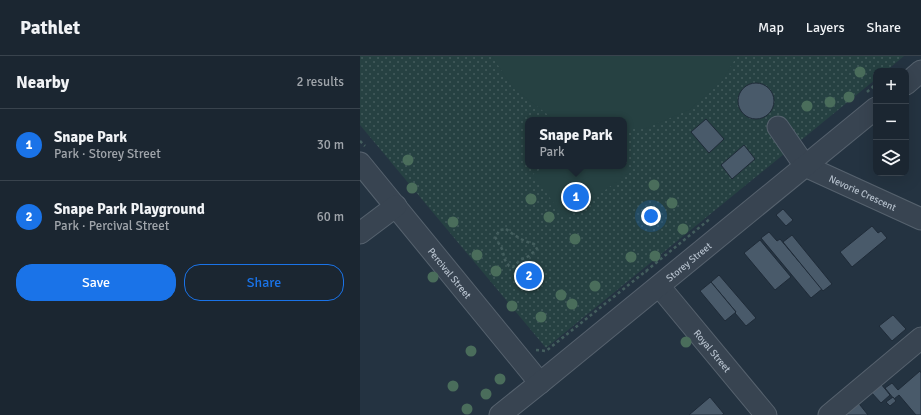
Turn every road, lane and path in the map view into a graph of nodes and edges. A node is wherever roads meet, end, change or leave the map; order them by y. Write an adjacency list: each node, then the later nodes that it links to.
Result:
1 (921, 71): 2 (street)
2 (909, 81)
3 (873, 110): 7 (street, Storey Street)
4 (778, 128): 7 (street)
5 (360, 141): 6 (path)
6 (363, 155): 8 (street, Percival Street)
7 (805, 166): 9 (street, Nevorie Crescent); 12 (street, Storey Street)
8 (396, 206): 10 (street); 15 (street, Percival Street)
9 (921, 219)
10 (360, 232)
11 (521, 239): 11 (path)
12 (659, 286): 14 (path); 15 (street, Storey Street); 17 (street, Royal Street)
13 (921, 338): 18 (street)
14 (532, 349)
15 (540, 383): 16 (street, Storey Street)
16 (500, 415)
17 (766, 415)
18 (829, 415)

